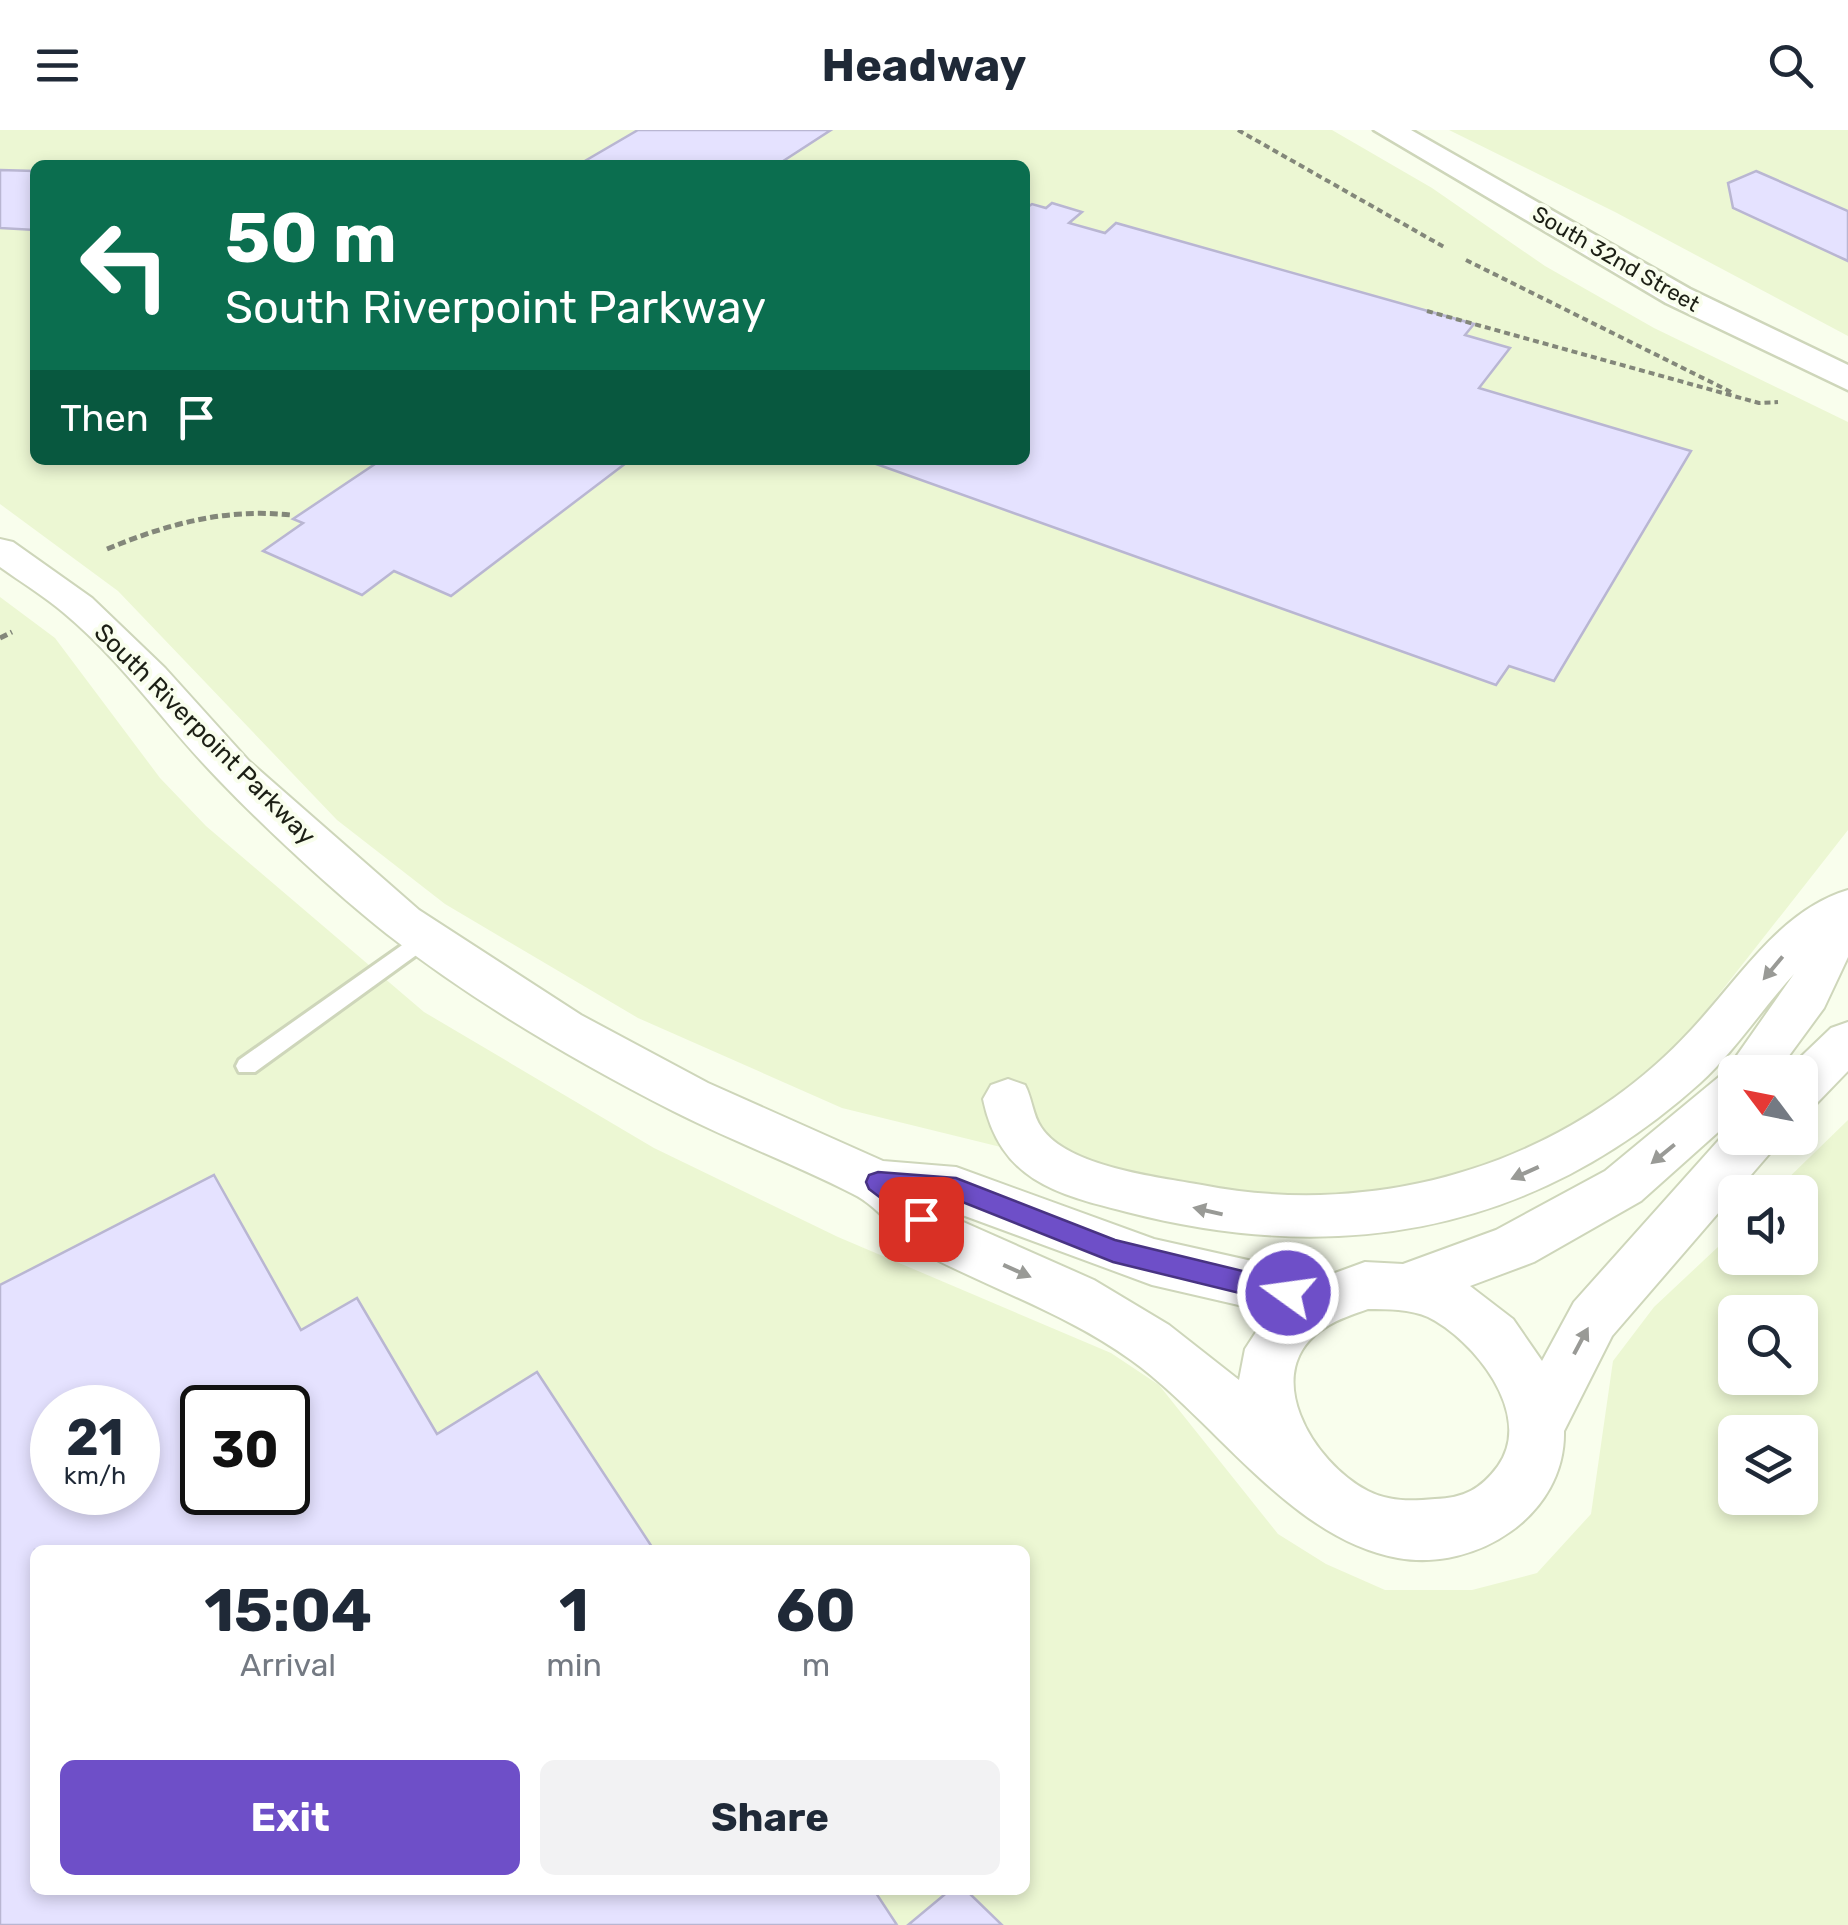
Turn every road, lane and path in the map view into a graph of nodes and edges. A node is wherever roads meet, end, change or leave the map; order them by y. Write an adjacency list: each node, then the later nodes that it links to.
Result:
1 (1238, 130): 3 (path)
2 (1389, 130): 6 (main road, South 32nd Street)
3 (1444, 247)
4 (1466, 260): 7 (path)
5 (1427, 312): 7 (path)
6 (1848, 379)
7 (1750, 401): 8 (path)
8 (1778, 402)
9 (290, 515): 10 (path)
10 (108, 549)
11 (0, 550): 15 (street, South Riverpoint Parkway)
12 (12, 632): 13 (path)
13 (0, 638)
14 (1848, 907): 17 (street); 20 (street, one-way to 20)
15 (425, 937): 18 (lane); 23 (street, South Riverpoint Parkway)
16 (1848, 1041): 19 (street)
17 (1763, 1055)
18 (247, 1066)
19 (1818, 1072)
20 (1008, 1099)
21 (1718, 1103): 24 (street, one-way to 24)
22 (1735, 1155): 26 (street, one-way to 22)
23 (878, 1182): 25 (street, South Riverpoint Parkway); 27 (street, South Riverpoint Parkway, one-way to 27)
24 (1406, 1287): 25 (street); 26 (street)
25 (1327, 1294): 27 (street)
26 (1536, 1428): 27 (street)
27 (1301, 1475)

